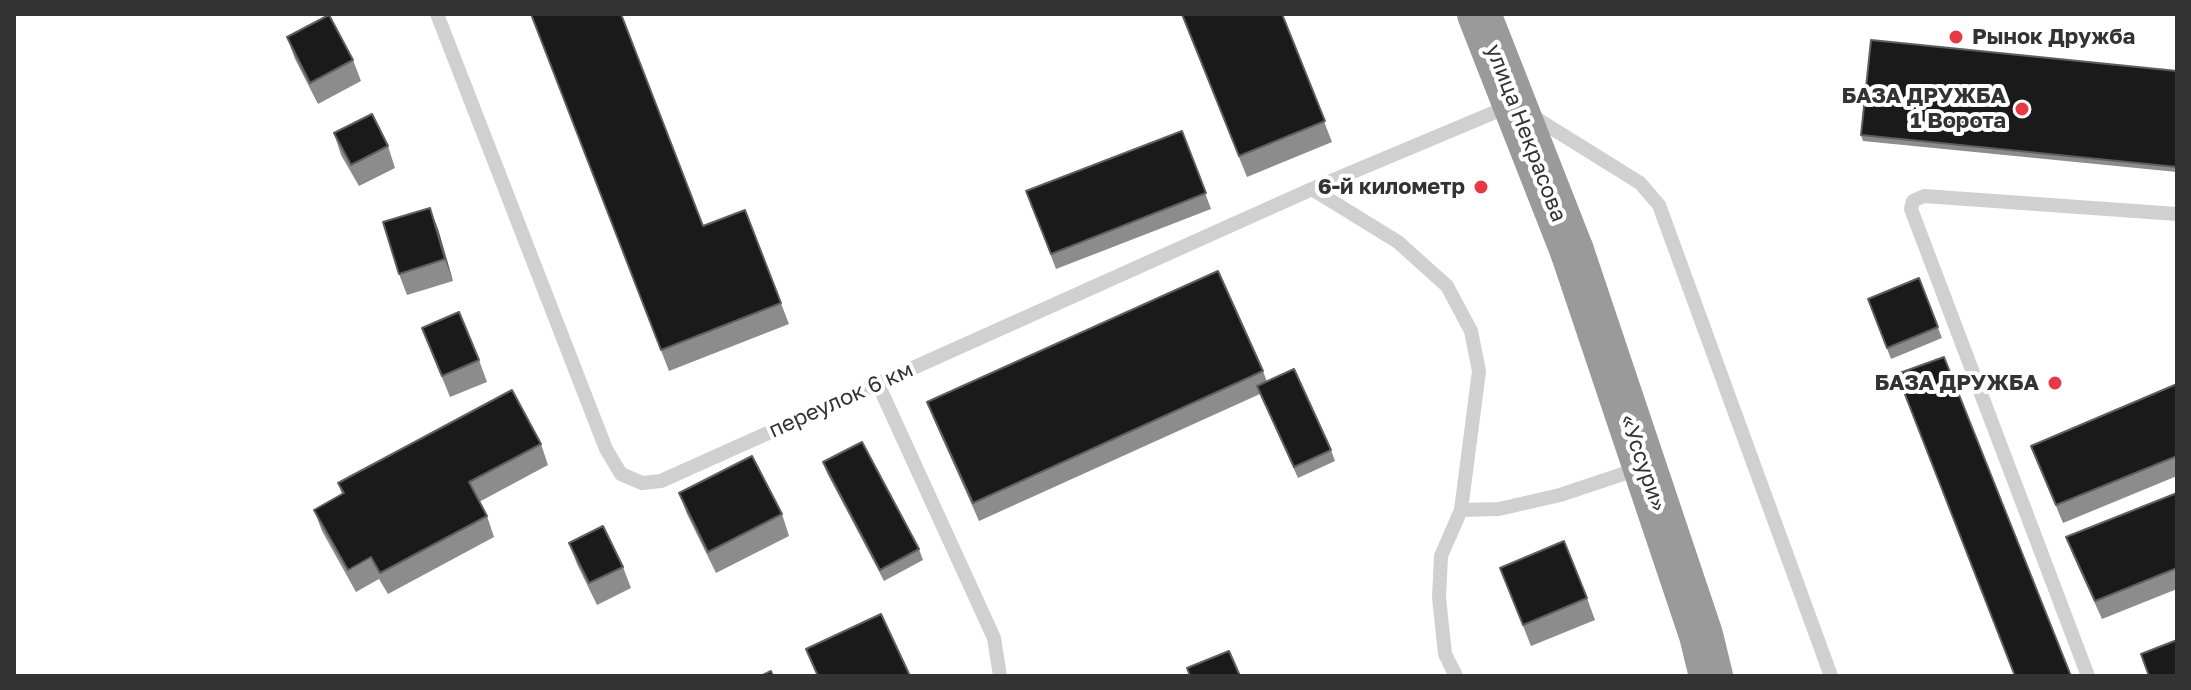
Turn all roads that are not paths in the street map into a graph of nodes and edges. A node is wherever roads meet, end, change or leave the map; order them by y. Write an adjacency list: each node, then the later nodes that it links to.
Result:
1 (437, 14): 7 (lane, переулок 6 км)
2 (1479, 14): 3 (highway, улица Некрасова)
3 (1514, 104): 4 (lane, переулок 6 км); 6 (highway, улица Некрасова); 13 (lane)
4 (1312, 189): 7 (lane, переулок 6 км); 9 (lane)
5 (2177, 214): 14 (lane)
6 (1572, 251): 12 (highway, «Уссури», bridge)
7 (878, 384): 10 (lane)
8 (1649, 465): 9 (lane)
9 (1461, 510): 11 (lane)
10 (1000, 676)
11 (1456, 676)
12 (1711, 676)
13 (1831, 676)
14 (2088, 676)

